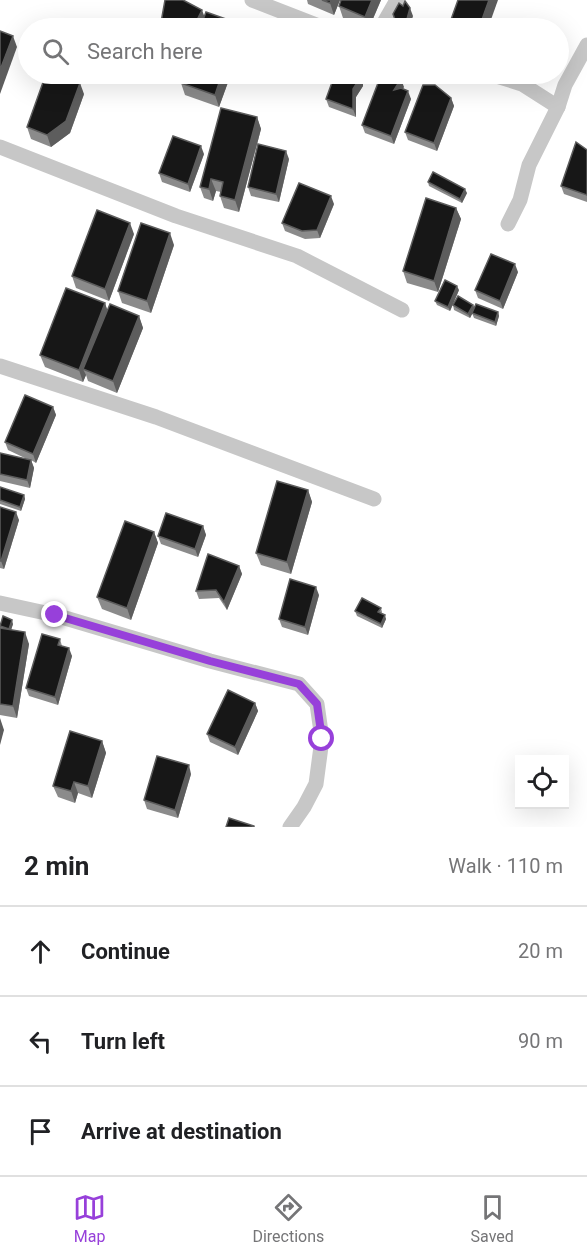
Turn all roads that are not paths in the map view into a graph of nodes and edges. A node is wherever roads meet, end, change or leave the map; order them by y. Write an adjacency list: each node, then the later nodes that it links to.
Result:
1 (252, 0): 3 (street)
2 (397, 0): 4 (street)
3 (298, 18)
4 (387, 18)
5 (587, 45): 6 (street)
6 (569, 78)
7 (522, 84): 9 (street)
8 (566, 84): 9 (street)
9 (558, 107): 11 (street)
10 (0, 147): 12 (street)
11 (508, 224)
12 (402, 310)
13 (0, 366): 14 (street)
14 (374, 500)
15 (0, 603): 16 (street)
16 (290, 827)

